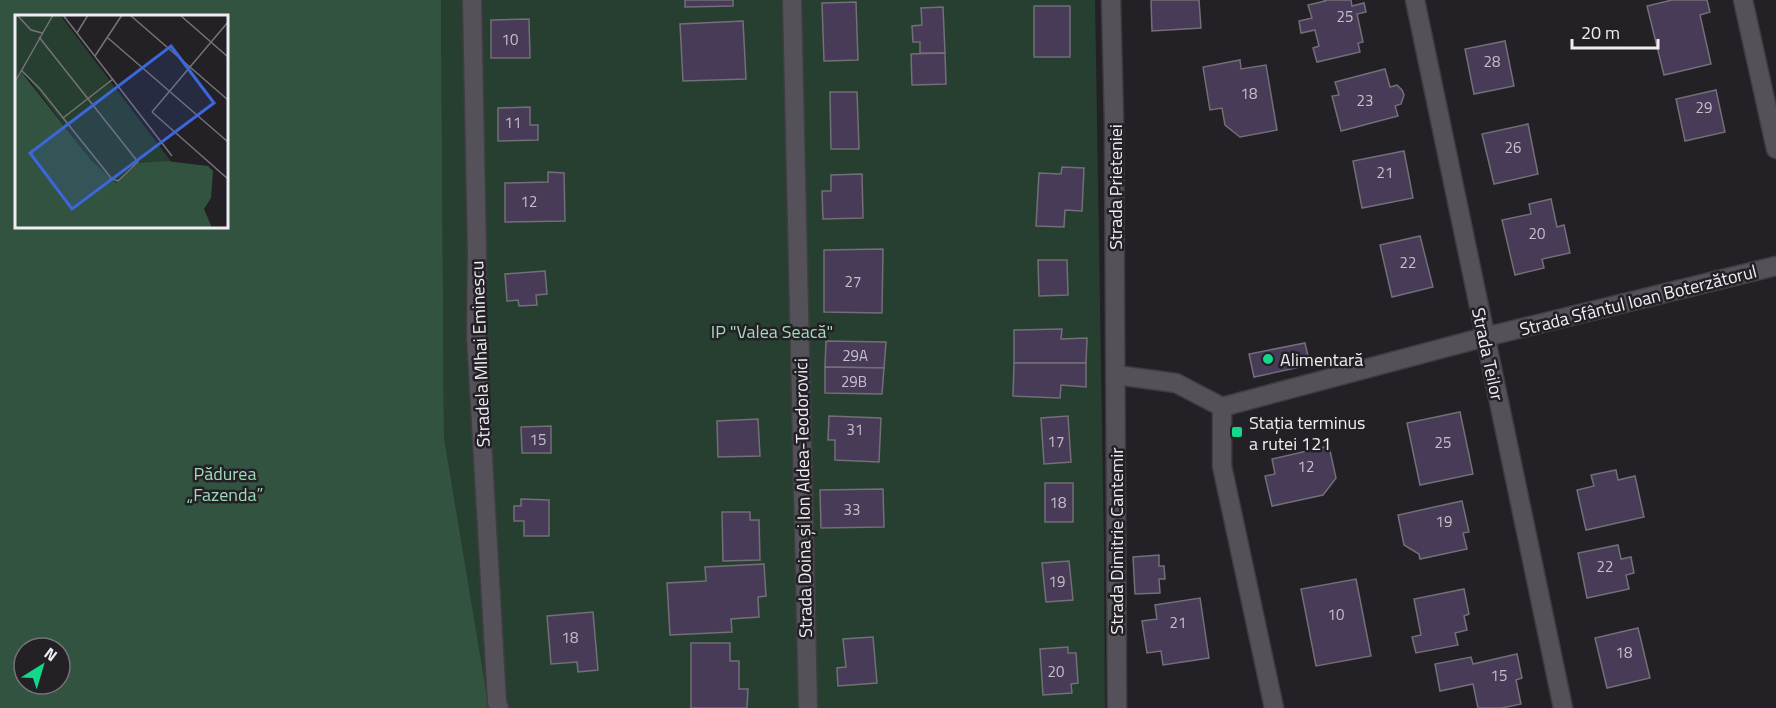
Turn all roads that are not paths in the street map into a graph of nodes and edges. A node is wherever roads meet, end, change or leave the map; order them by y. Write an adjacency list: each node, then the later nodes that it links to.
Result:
1 (472, 0): 11 (street, Stradela MIhai Eminescu)
2 (792, 0): 12 (street, Strada Doina și Ion Aldea-Teodorovici)
3 (1111, 0): 9 (street, Strada Prieteniei)
4 (1415, 0): 8 (street, Strada Teilor)
5 (1743, 0): 6 (street)
6 (1776, 150)
7 (1776, 266): 8 (street, Strada Sfântul Ioan Boterzătorul)
8 (1485, 337): 10 (street, Strada Sfântul Ioan Boterzătorul); 15 (street, Strada Teilor)
9 (1116, 375): 10 (street); 13 (street, Strada Dimitrie Cantemir)
10 (1222, 407): 14 (street)
11 (499, 708)
12 (808, 708)
13 (1117, 708)
14 (1274, 708)
15 (1563, 708)

